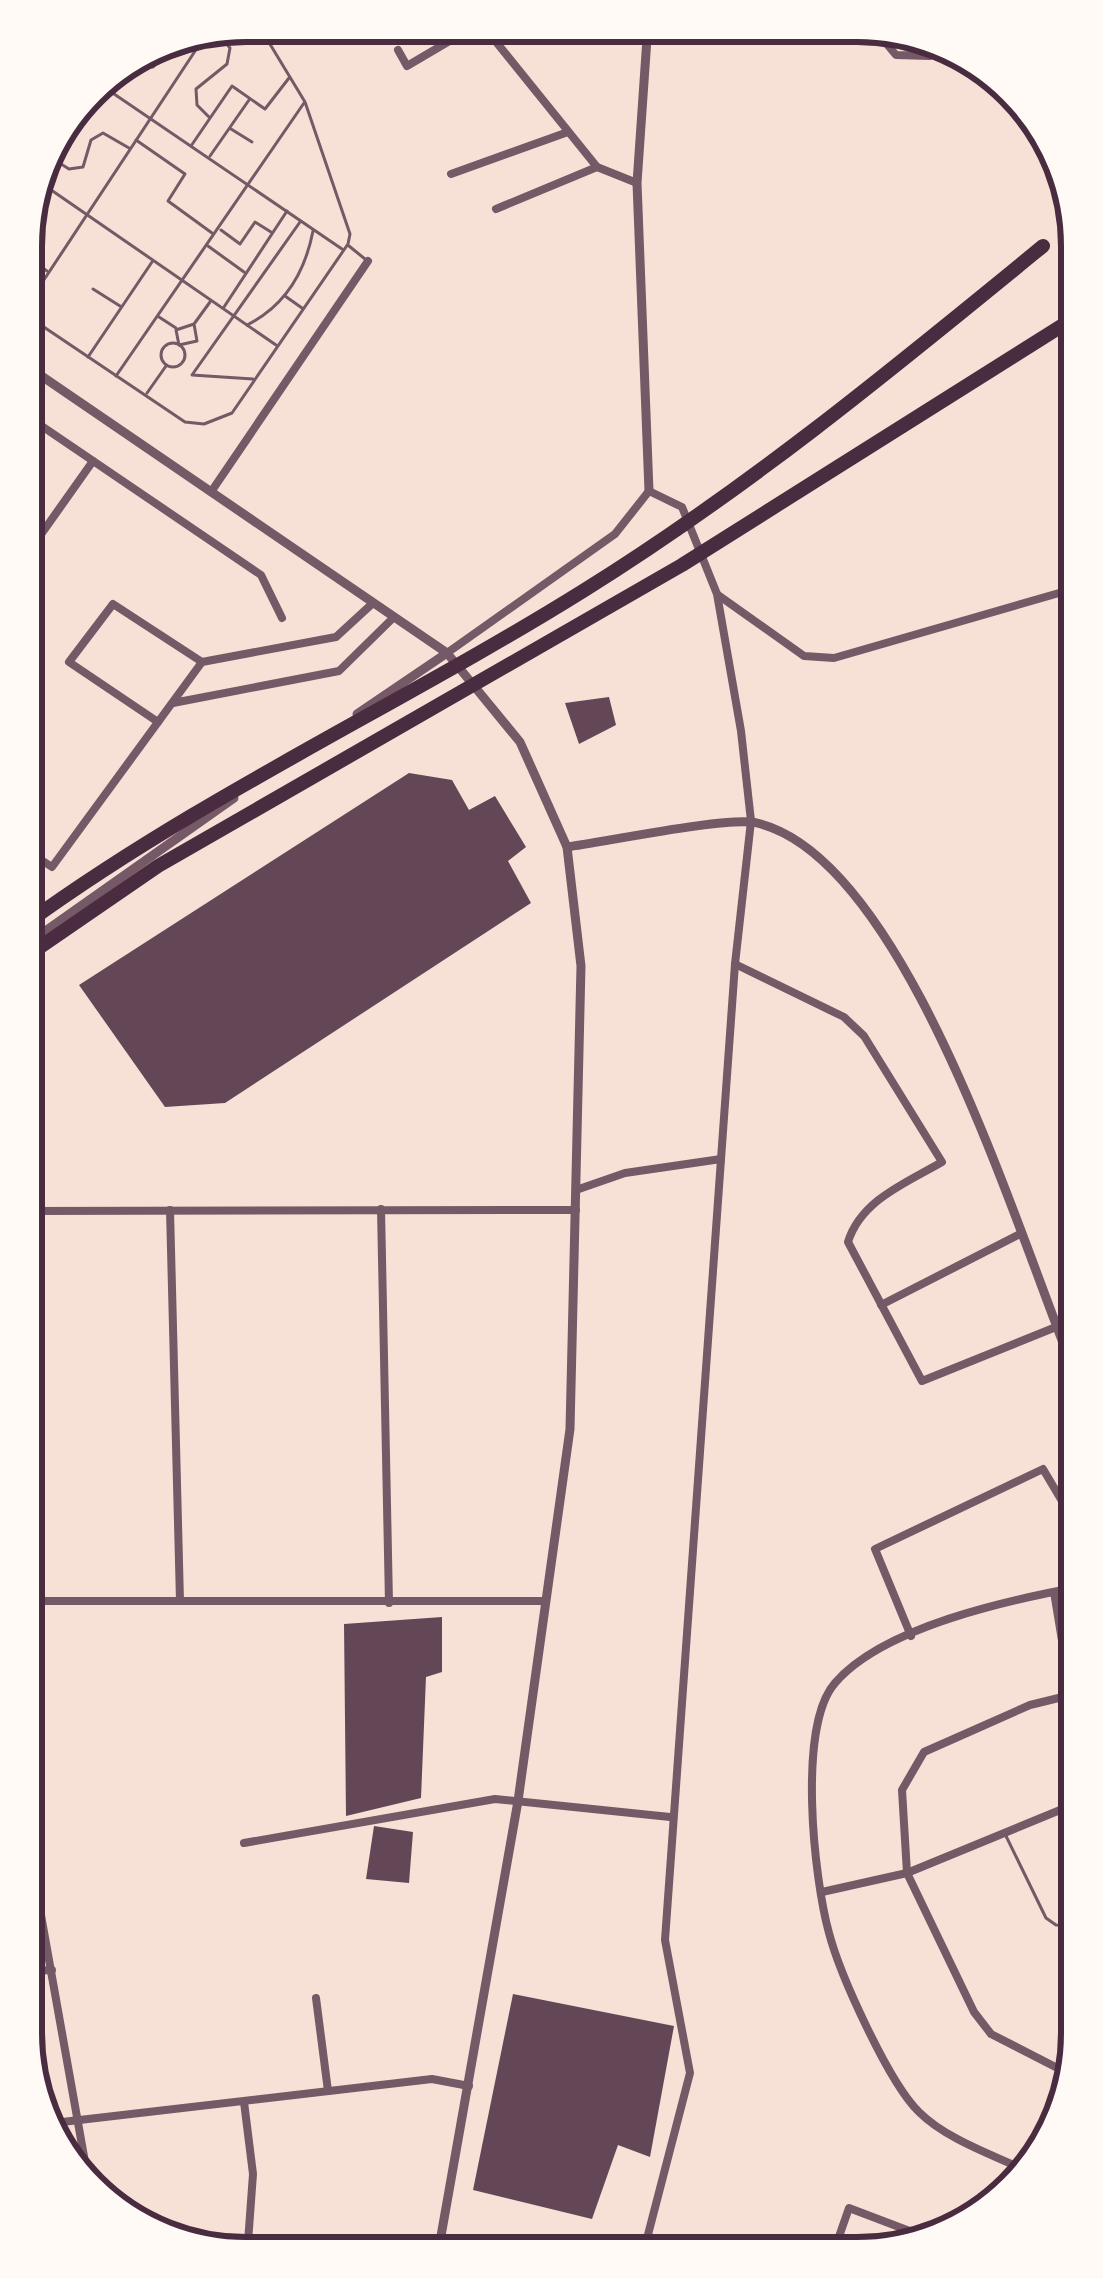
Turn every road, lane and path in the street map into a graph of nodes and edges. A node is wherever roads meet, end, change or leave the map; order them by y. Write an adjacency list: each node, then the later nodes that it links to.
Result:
1 (269, 42): 10 (lane)
2 (448, 42): 8 (street)
3 (495, 42): 17 (street)
4 (646, 42): 26 (street)
5 (226, 43): 15 (lane)
6 (888, 45): 9 (street)
7 (196, 49): 14 (lane)
8 (398, 50)
9 (930, 56)
10 (290, 77): 12 (lane); 13 (lane)
11 (112, 92): 14 (lane)
12 (250, 99): 15 (lane); 16 (lane)
13 (305, 102): 27 (lane); 38 (lane)
14 (151, 118): 18 (lane); 20 (lane)
15 (210, 118): 20 (lane)
16 (230, 128): 19 (lane); 22 (lane)
17 (568, 132): 24 (street); 25 (street)
18 (136, 140): 21 (lane); 34 (lane)
19 (252, 142)
20 (190, 146): 22 (lane)
21 (131, 149): 23 (lane); 31 (lane)
22 (208, 158): 27 (lane)
23 (60, 164)
24 (597, 167): 26 (street); 29 (street)
25 (451, 174)
26 (637, 183): 69 (street)
27 (248, 185): 30 (lane); 34 (lane)
28 (50, 189): 31 (lane)
29 (496, 208)
30 (286, 211): 32 (lane); 35 (lane)
31 (87, 215): 39 (lane); 42 (lane)
32 (300, 221): 33 (lane); 53 (lane)
33 (313, 229): 38 (lane); 47 (lane)
34 (216, 231): 35 (lane); 36 (lane)
35 (272, 233): 43 (lane)
36 (206, 244): 43 (lane); 44 (lane)
37 (1043, 246): 85 (highway)
38 (346, 247): 40 (lane); 51 (lane)
39 (153, 260): 44 (lane); 49 (lane)
40 (368, 262): 70 (street)
41 (42, 267): 42 (lane)
42 (49, 272): 45 (lane)
43 (245, 274): 50 (lane)
44 (182, 280): 48 (lane); 52 (lane)
45 (42, 283)
46 (93, 289): 49 (lane)
47 (284, 295): 51 (lane); 56 (lane)
48 (211, 300): 50 (lane); 54 (lane)
49 (121, 307): 61 (lane)
50 (223, 308): 53 (lane)
51 (304, 308): 60 (lane)
52 (157, 316): 58 (lane); 64 (lane)
53 (234, 316): 56 (lane); 65 (lane)
54 (194, 324): 58 (lane); 59 (lane)
55 (42, 325): 61 (lane)
56 (247, 326): 60 (lane)
57 (1061, 326): 87 (highway)
58 (178, 328): 59 (lane)
59 (179, 345): 62 (lane); 62 (lane)
60 (278, 346): 65 (lane)
61 (88, 357): 64 (lane)
62 (167, 365): 66 (lane)
63 (42, 376): 70 (street)
64 (116, 376): 66 (lane)
65 (255, 379): 66 (lane)
66 (146, 396)
67 (42, 426): 68 (street)
68 (93, 461): 71 (street); 77 (street)
69 (649, 491): 74 (street); 78 (street)
70 (211, 492): 75 (street)
71 (44, 530): 72 (street)
72 (42, 533)
73 (1061, 592): 74 (street)
74 (717, 594): 82 (street)
75 (374, 603): 76 (street); 79 (street)
76 (394, 617): 78 (street); 80 (street)
77 (282, 618)
78 (447, 653): 83 (street); 86 (street)
79 (202, 662): 80 (street); 81 (street)
80 (172, 703): 81 (street)
81 (158, 722): 84 (street)
82 (751, 821): 83 (street); 88 (street); 95 (street)
83 (567, 847): 90 (street)
84 (42, 860)
85 (42, 912)
86 (42, 934)
87 (42, 946)
88 (735, 964): 89 (street); 96 (street)
89 (721, 1159): 90 (street); 111 (street)
90 (576, 1190): 94 (street)
91 (381, 1208): 93 (street); 94 (street); 105 (street)
92 (42, 1210): 93 (street)
93 (170, 1210): 103 (street)
94 (576, 1210): 104 (street)
95 (1020, 1234): 96 (street); 97 (street)
96 (881, 1305): 97 (street)
97 (1056, 1328): 98 (street)
98 (1061, 1339)
99 (1061, 1499): 107 (street)
100 (1061, 1591): 101 (street)
101 (1054, 1592): 106 (street); 107 (street)
102 (42, 1601): 103 (street)
103 (179, 1601): 105 (street)
104 (545, 1601): 105 (street); 109 (street)
105 (389, 1603)
106 (1061, 1626)
107 (911, 1636): 115 (street)
108 (1061, 1697): 114 (street)
109 (518, 1801): 111 (street); 113 (street); 122 (street)
110 (1061, 1810): 112 (street)
111 (670, 1817): 132 (street)
112 (1004, 1833): 114 (street); 117 (lane)
113 (244, 1843)
114 (908, 1873): 115 (street); 121 (street)
115 (822, 1892): 128 (street)
116 (42, 1914): 119 (street)
117 (1061, 1925)
118 (42, 1970): 119 (street)
119 (52, 1970): 125 (street)
120 (316, 1998): 123 (street)
121 (1058, 2067)
122 (469, 2086): 123 (street); 131 (street)
123 (328, 2091): 124 (street)
124 (244, 2102): 125 (street); 130 (street)
125 (79, 2120): 126 (street); 127 (street)
126 (63, 2122)
127 (84, 2156)
128 (1013, 2164)
129 (906, 2230): 133 (street)
130 (248, 2237)
131 (441, 2237)
132 (647, 2237)
133 (839, 2237)

